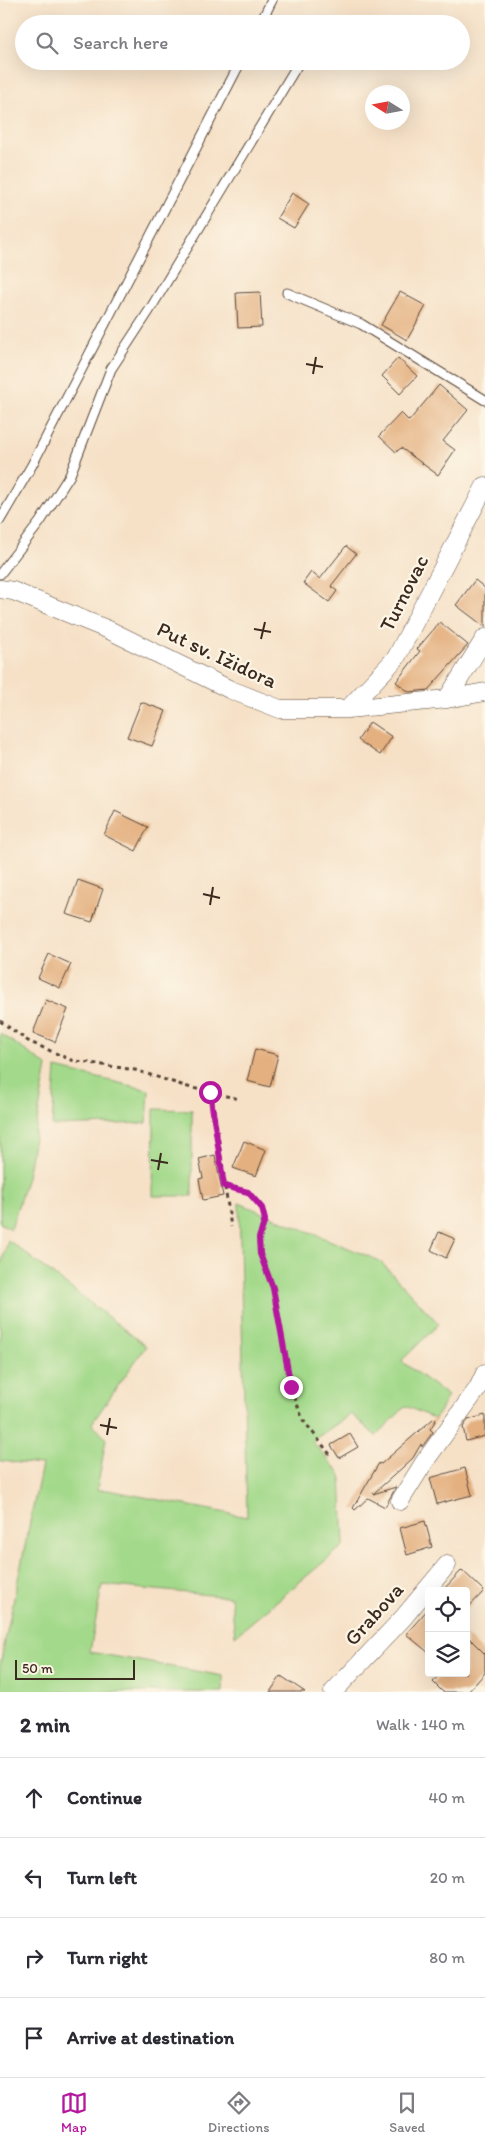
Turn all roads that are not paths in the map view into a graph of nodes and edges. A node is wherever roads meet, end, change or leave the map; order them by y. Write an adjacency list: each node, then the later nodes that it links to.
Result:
1 (272, 0): 2 (lane)
2 (264, 15)
3 (236, 70): 8 (lane)
4 (294, 70): 9 (lane)
5 (287, 293): 6 (lane)
6 (485, 400)
7 (485, 486): 14 (street, Turnovac)
8 (0, 520)
9 (0, 574)
10 (0, 589): 14 (street, Put sv. Ižidora)
11 (485, 638): 13 (street)
12 (485, 692): 13 (street, Put sv. Ižidora)
13 (446, 699): 14 (street, Put sv. Ižidora)
14 (348, 709)
15 (485, 1372): 16 (street)
16 (400, 1501)
17 (447, 1565): 18 (street, Grabova)
18 (333, 1692)

